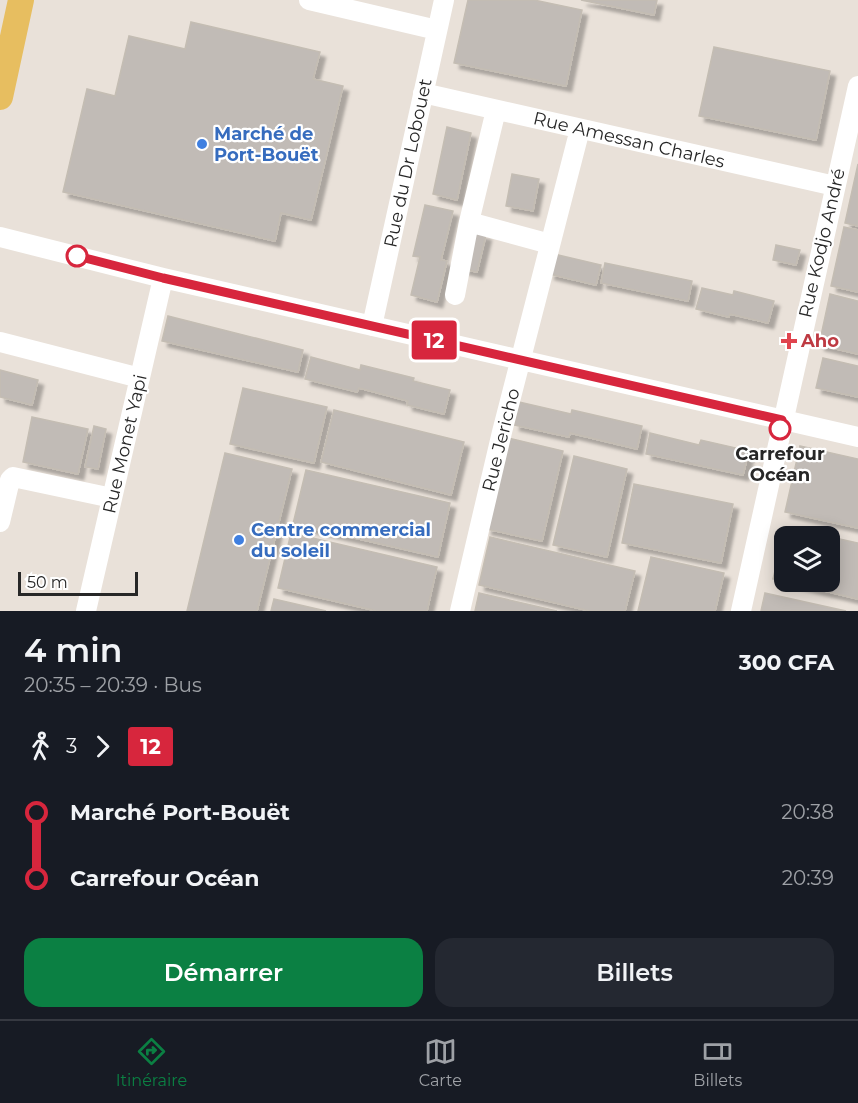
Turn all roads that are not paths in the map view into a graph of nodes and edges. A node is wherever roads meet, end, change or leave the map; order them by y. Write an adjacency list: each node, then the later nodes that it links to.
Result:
1 (21, 0): 7 (main road)
2 (309, 0): 4 (street)
3 (444, 0): 4 (street, Rue du Dr Lobouet)
4 (437, 30): 6 (street, Rue du Dr Lobouet)
5 (858, 86): 10 (street, Rue Kodjo André)
6 (423, 93): 8 (street, Rue Amessan Charles); 16 (street, Rue du Dr Lobouet)
7 (0, 96)
8 (496, 110): 9 (street, Rue Amessan Charles); 11 (street)
9 (580, 129): 10 (street, Rue Amessan Charles); 13 (street, Rue Jericho)
10 (835, 186): 20 (street, Rue Kodjo André)
11 (469, 222): 13 (street); 15 (street)
12 (0, 237): 14 (street)
13 (550, 244): 18 (street, Rue Jericho)
14 (163, 278): 16 (street); 19 (street, Rue Monet Yapi)
15 (455, 295)
16 (372, 326): 18 (street)
17 (0, 342): 19 (street)
18 (520, 361): 20 (street); 25 (street, Rue Jericho)
19 (140, 378): 22 (street, Rue Monet Yapi)
20 (782, 420): 21 (street); 26 (street, Rue Kodjo André)
21 (858, 437)
22 (112, 498): 23 (street); 24 (street, Rue Monet Yapi)
23 (0, 522)
24 (86, 611)
25 (459, 611)
26 (741, 611)

